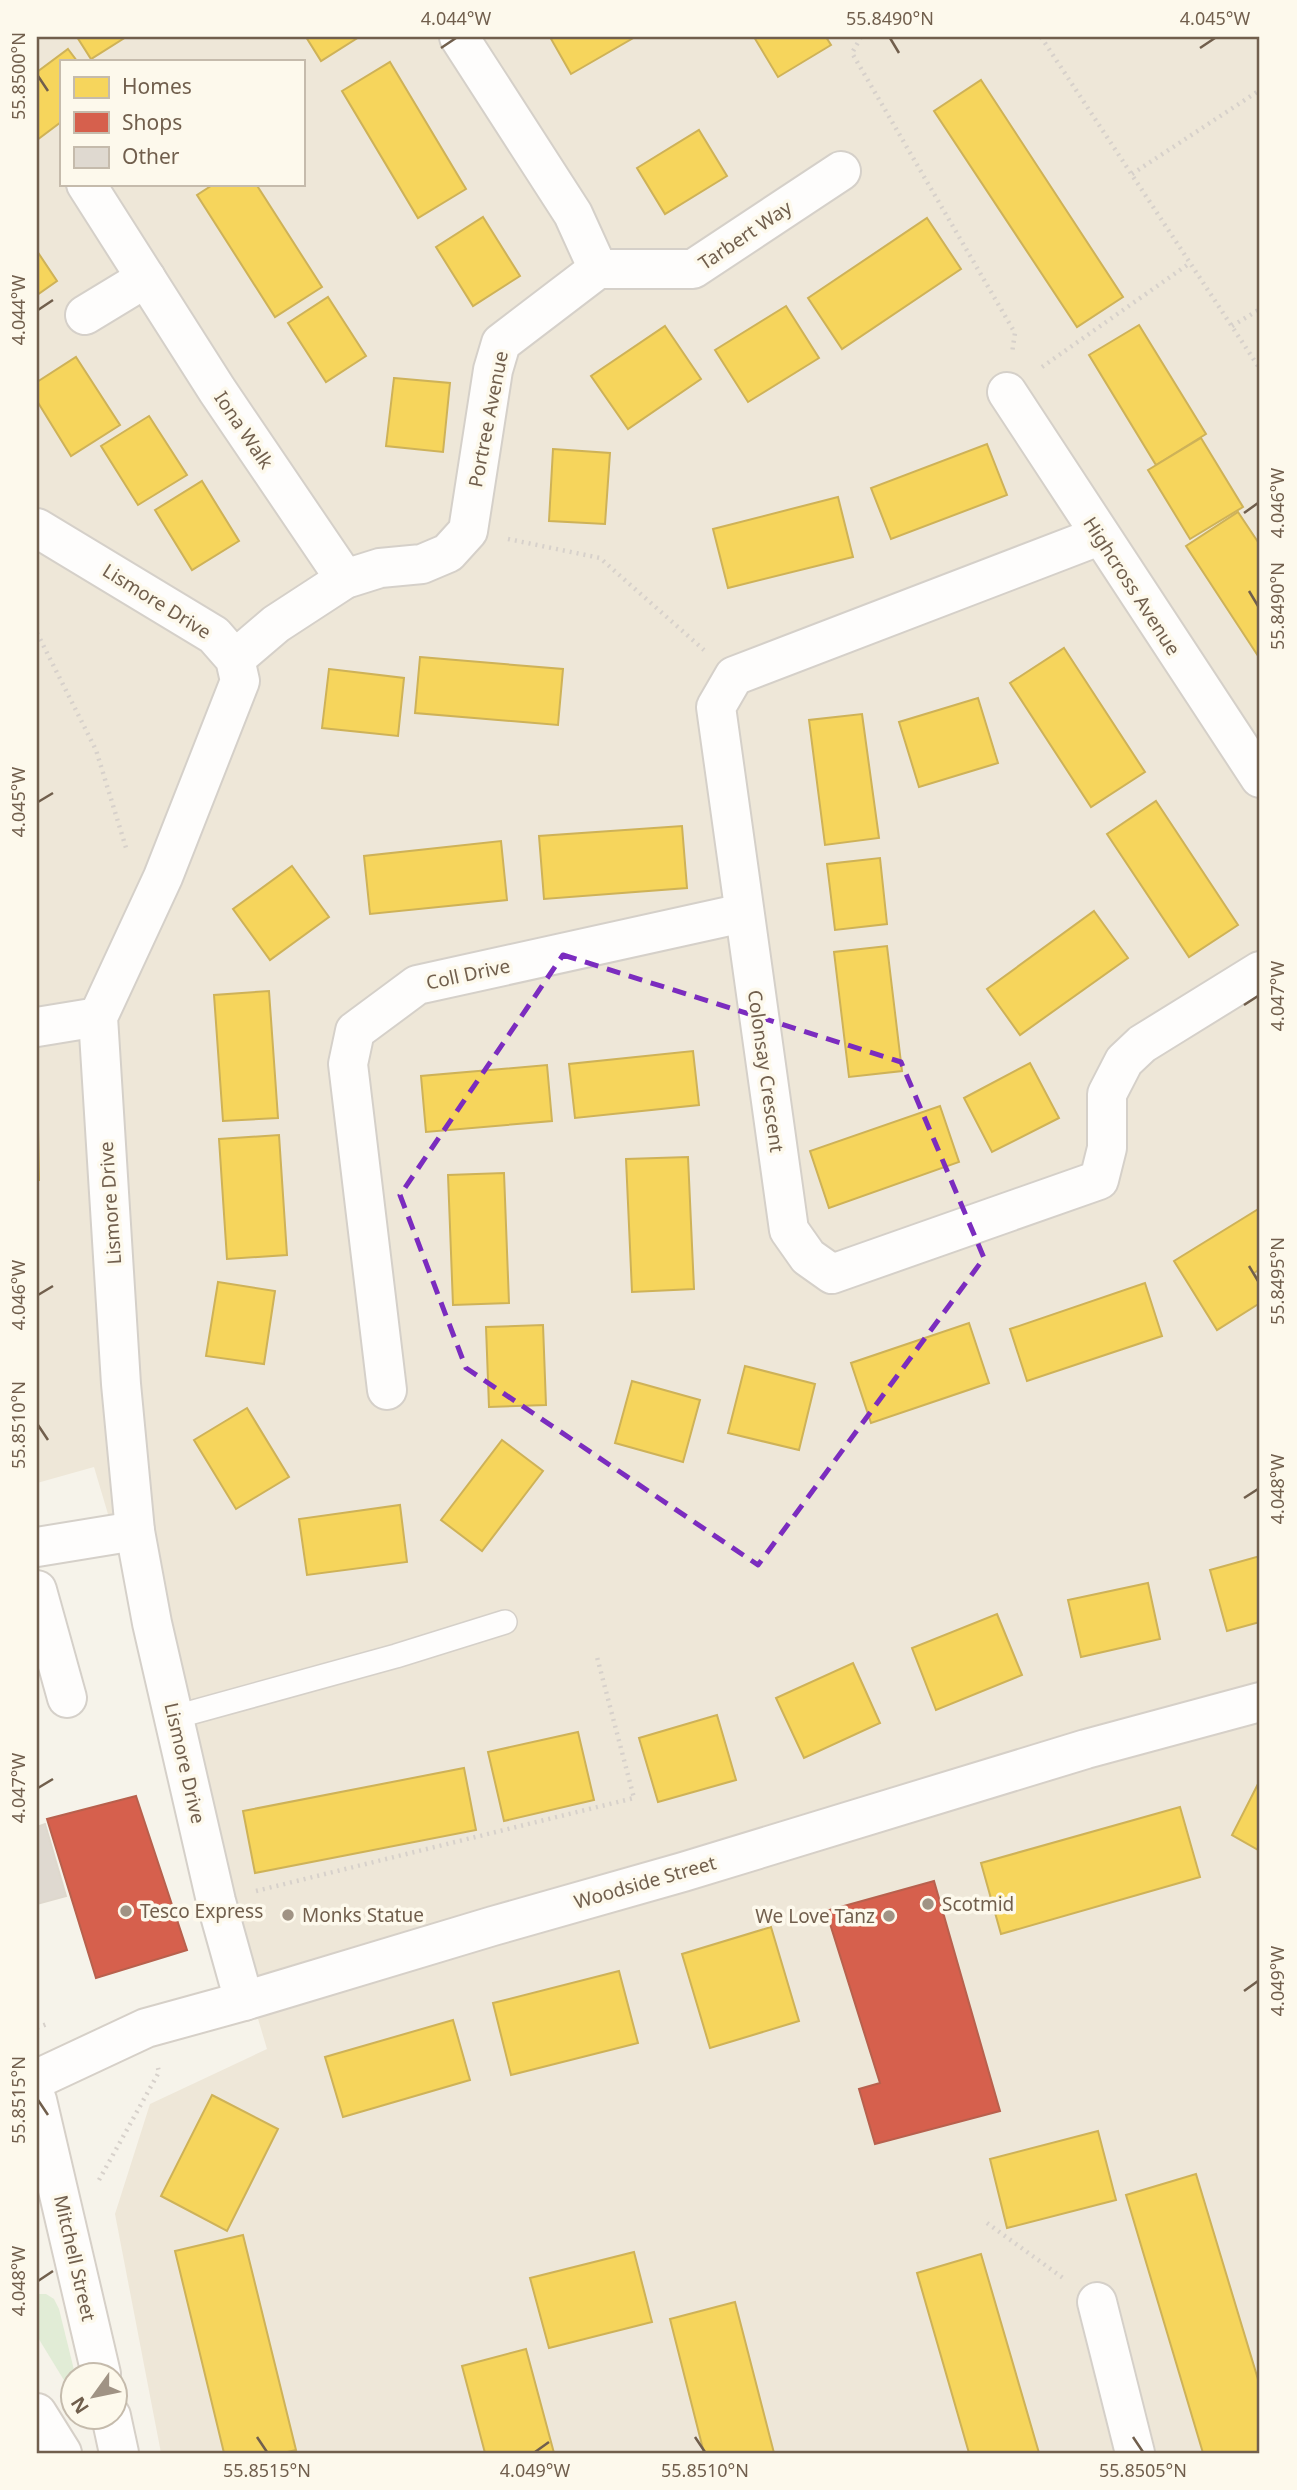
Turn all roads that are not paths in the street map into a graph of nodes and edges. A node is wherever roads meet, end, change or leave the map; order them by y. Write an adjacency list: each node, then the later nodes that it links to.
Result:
1 (459, 37): 4 (street)
2 (841, 171): 4 (street, Tarbert Way)
3 (87, 186): 5 (street, Iona Walk)
4 (598, 269): 10 (street, Portree Avenue)
5 (146, 278): 6 (street); 10 (street, Iona Walk)
6 (85, 315)
7 (1007, 392): 9 (street, Highcross Avenue)
8 (37, 528): 11 (street, Lismore Drive)
9 (1099, 536): 12 (street, Highcross Avenue); 13 (street, Colonsay Crescent)
10 (345, 579): 11 (street)
11 (235, 659): 15 (street, Lismore Drive)
12 (1260, 778)
13 (743, 914): 14 (street, Colonsay Crescent); 17 (street, Coll Drive)
14 (1260, 971)
15 (99, 1017): 16 (street); 18 (street, Lismore Drive)
16 (37, 1027)
17 (387, 1390)
18 (135, 1531): 19 (street); 24 (street, Lismore Drive)
19 (37, 1547)
20 (37, 1590): 22 (street)
21 (505, 1622): 24 (lane)
22 (67, 1698)
23 (1260, 1702): 25 (street, Woodside Street)
24 (175, 1717): 25 (street, Lismore Drive)
25 (244, 2001): 26 (street, Woodside Street)
26 (37, 2080)
27 (37, 2101): 29 (street, Mitchell Street)
28 (1097, 2302): 34 (street)
29 (98, 2360)
30 (37, 2413): 32 (street)
31 (114, 2430): 33 (street)
32 (62, 2453)
33 (119, 2453)
34 (1135, 2453)

